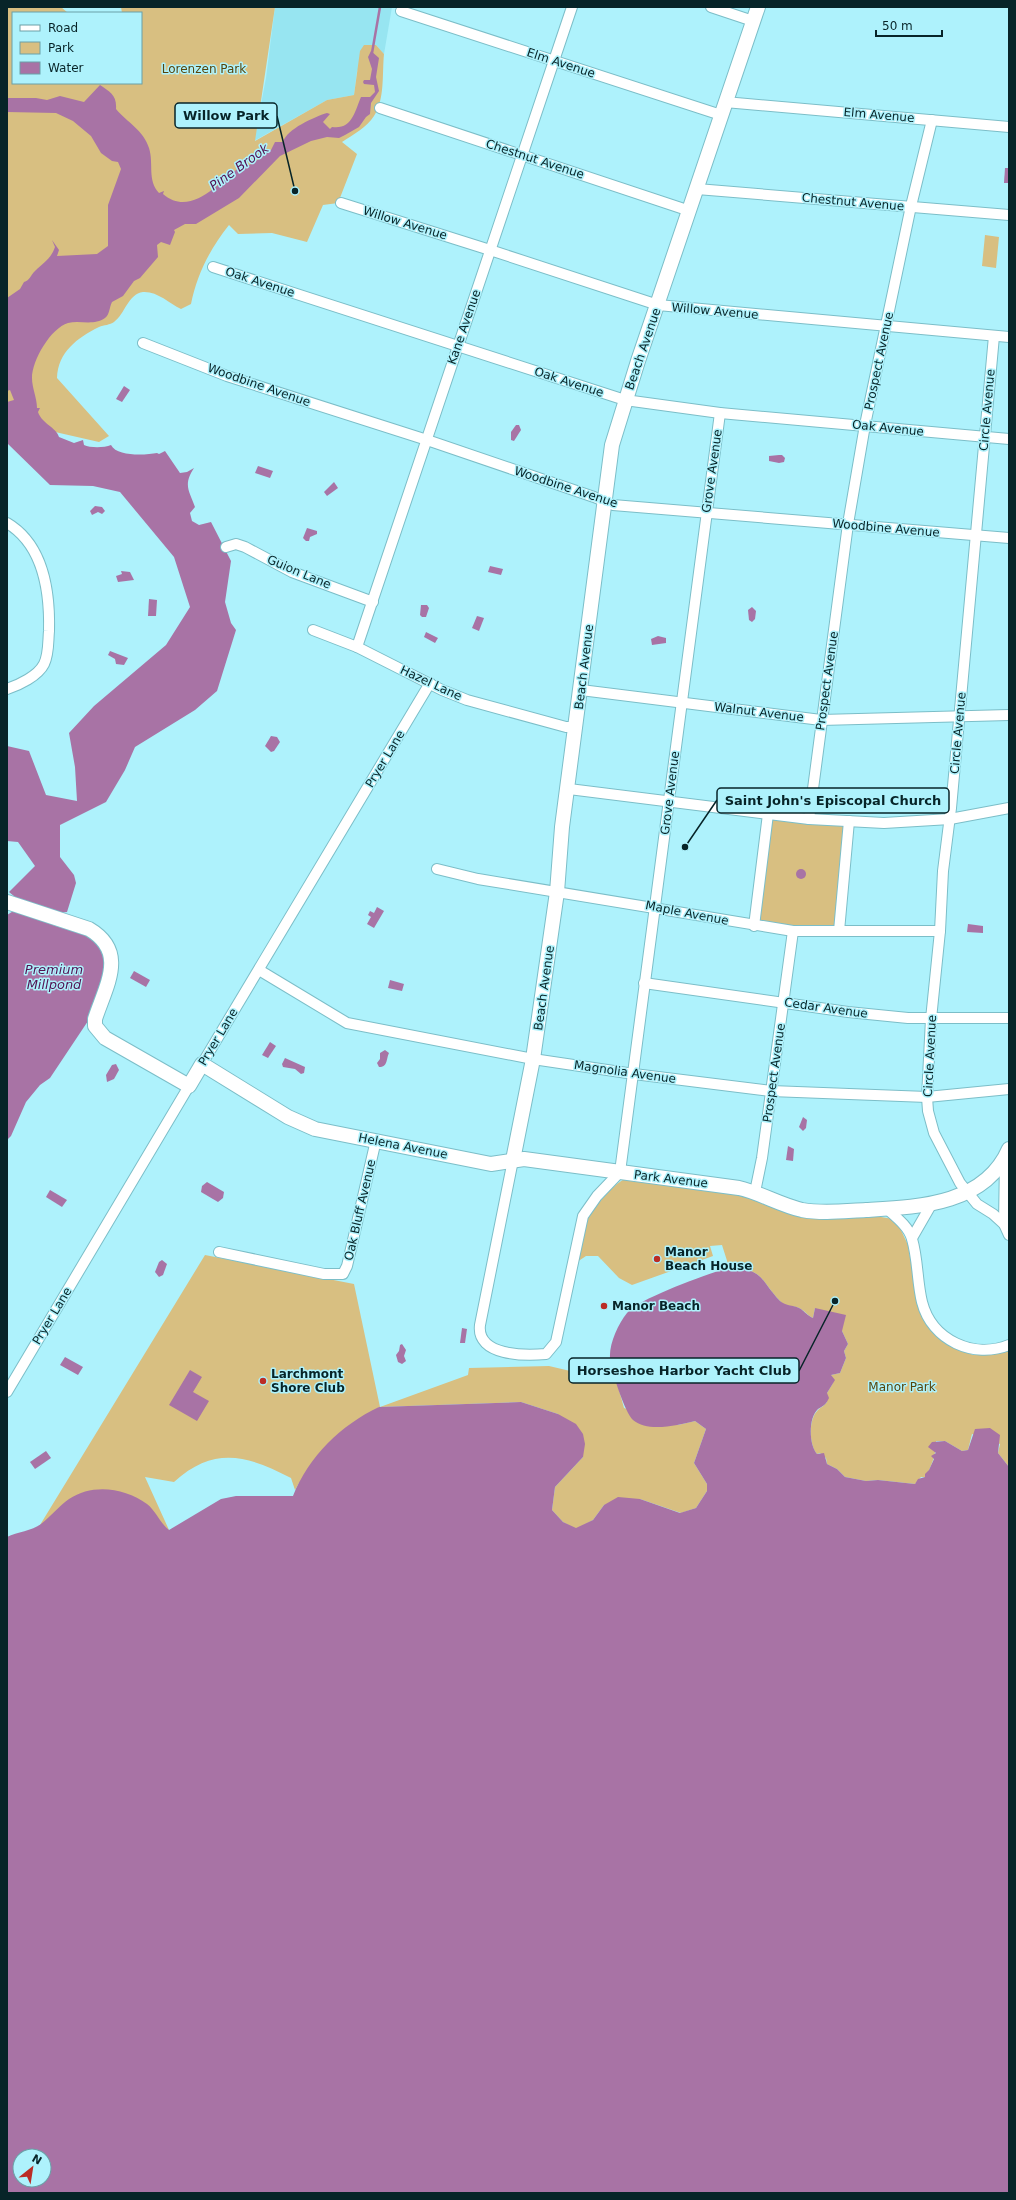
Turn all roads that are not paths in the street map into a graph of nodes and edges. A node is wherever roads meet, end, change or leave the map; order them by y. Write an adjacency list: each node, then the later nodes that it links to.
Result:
1 (572, 7): 6 (street, Kane Avenue)
2 (711, 7): 5 (street)
3 (758, 7): 5 (street, Beach Avenue)
4 (401, 11): 6 (street, Elm Avenue)
5 (753, 21): 8 (street, Beach Avenue)
6 (554, 60): 8 (street, Elm Avenue); 11 (street, Kane Avenue)
7 (380, 108): 11 (street, Chestnut Avenue)
8 (723, 109): 9 (street, Elm Avenue); 12 (street, Beach Avenue)
9 (932, 120): 10 (street, Elm Avenue); 14 (street, Prospect Avenue)
10 (1009, 127)
11 (522, 155): 15 (street, Chestnut Avenue); 17 (street, Kane Avenue)
12 (697, 189): 14 (street, Chestnut Avenue); 15 (street, Beach Avenue)
13 (341, 204): 17 (street, Willow Avenue)
14 (911, 206): 16 (street, Chestnut Avenue); 20 (street, Prospect Avenue)
15 (690, 211): 19 (street, Beach Avenue)
16 (1009, 215)
17 (490, 250): 19 (street, Willow Avenue); 24 (street, Kane Avenue)
18 (213, 267): 24 (street, Oak Avenue)
19 (658, 305): 20 (street, Willow Avenue); 25 (street, Beach Avenue)
20 (886, 326): 21 (street, Willow Avenue); 27 (street, Prospect Avenue)
21 (994, 336): 22 (street, Willow Avenue); 28 (street, Circle Avenue)
22 (1009, 337)
23 (143, 343): 30 (street, Woodbine Avenue)
24 (458, 345): 25 (street, Oak Avenue); 30 (street, Kane Avenue)
25 (625, 400): 26 (street, Oak Avenue); 31 (street, Beach Avenue)
26 (720, 413): 27 (street, Oak Avenue); 32 (street, Grove Avenue)
27 (865, 425): 28 (street, Oak Avenue); 34 (street, Prospect Avenue)
28 (985, 437): 29 (street, Oak Avenue); 35 (street, Circle Avenue)
29 (1009, 438)
30 (427, 440): 31 (street, Woodbine Avenue); 38 (street, Kane Avenue)
31 (605, 502): 32 (street, Woodbine Avenue); 43 (street, Beach Avenue)
32 (706, 512): 34 (street, Woodbine Avenue); 44 (street, Grove Avenue)
33 (7, 523): 42 (street)
34 (848, 524): 35 (street, Woodbine Avenue); 47 (street, Prospect Avenue)
35 (975, 535): 36 (street, Woodbine Avenue); 46 (street, Circle Avenue)
36 (1009, 538)
37 (226, 547): 38 (street, Guion Lane)
38 (373, 602): 40 (street, Kane Avenue)
39 (313, 630): 40 (street, Hazel Lane)
40 (357, 647): 41 (street, Hazel Lane)
41 (430, 684): 48 (street, Hazel Lane); 64 (street, Pryer Lane)
42 (7, 689)
43 (581, 690): 44 (street, Walnut Avenue); 48 (street, Beach Avenue)
44 (681, 703): 47 (street, Walnut Avenue); 50 (street, Grove Avenue)
45 (1009, 715): 46 (street, Walnut Avenue)
46 (960, 716): 47 (street, Walnut Avenue); 54 (street, Circle Avenue)
47 (821, 720): 53 (street, Prospect Avenue)
48 (576, 727): 49 (street, Beach Avenue)
49 (569, 789): 50 (street); 57 (street, Beach Avenue)
50 (668, 803): 52 (street); 59 (street, Grove Avenue)
51 (1009, 808): 54 (street)
52 (768, 814): 53 (street); 60 (street)
53 (809, 819): 55 (street)
54 (950, 819): 55 (street); 63 (street, Circle Avenue)
55 (849, 821): 62 (street)
56 (437, 869): 57 (street, Maple Avenue)
57 (557, 892): 59 (street, Maple Avenue); 69 (street, Beach Avenue)
58 (12, 904): 72 (street)
59 (655, 907): 60 (street, Maple Avenue); 65 (street, Grove Avenue)
60 (754, 926): 61 (street, Maple Avenue)
61 (793, 931): 62 (street, Maple Avenue); 66 (street, Prospect Avenue)
62 (840, 931): 63 (street, Maple Avenue)
63 (940, 931): 68 (street, Circle Avenue)
64 (259, 970): 69 (street, Magnolia Avenue); 70 (street, Pryer Lane)
65 (644, 983): 66 (street, Cedar Avenue); 71 (street, Grove Avenue)
66 (783, 1003): 68 (street, Cedar Avenue); 74 (street, Prospect Avenue)
67 (1009, 1018): 68 (street, Cedar Avenue)
68 (931, 1019): 75 (street, Circle Avenue)
69 (533, 1059): 71 (street, Magnolia Avenue); 78 (street, Beach Avenue)
70 (202, 1064): 72 (street, Pryer Lane); 76 (street, Helena Avenue)
71 (634, 1074): 74 (street, Magnolia Avenue); 79 (street, Grove Avenue)
72 (189, 1086): 90 (street, Pryer Lane)
73 (1009, 1089): 75 (street, Magnolia Avenue)
74 (771, 1091): 75 (street, Magnolia Avenue); 80 (street, Prospect Avenue)
75 (927, 1097): 81 (street, Circle Avenue)
76 (376, 1140): 78 (street, Helena Avenue); 87 (street, Oak Bluff Avenue)
77 (1008, 1155): 81 (street, Park Avenue); 84 (street, Circle Avenue)
78 (513, 1160): 79 (street, Helena Avenue); 88 (street, Beach Avenue)
79 (620, 1172): 80 (street, Park Avenue); 88 (street, Park Avenue)
80 (756, 1192): 83 (street, Park Avenue)
81 (968, 1193): 82 (street, Park Avenue); 84 (street, Circle Avenue)
82 (930, 1205): 83 (street, Park Avenue); 86 (street)
83 (887, 1209): 86 (street)
84 (1004, 1224): 85 (street, Circle Avenue)
85 (1009, 1235)
86 (912, 1238): 89 (street)
87 (219, 1252)
88 (485, 1342)
89 (1009, 1345)
90 (10, 1378): 91 (street, Pryer Lane)
91 (7, 1392)

